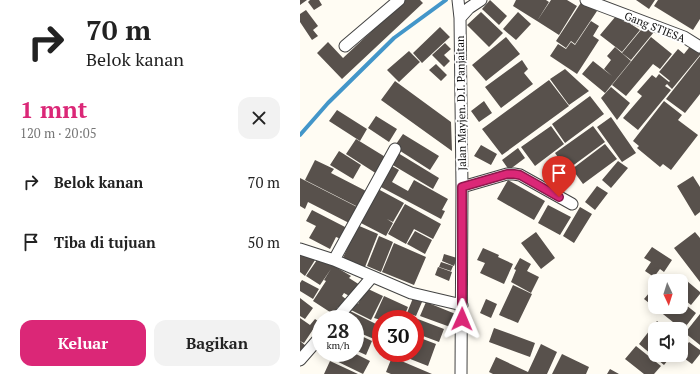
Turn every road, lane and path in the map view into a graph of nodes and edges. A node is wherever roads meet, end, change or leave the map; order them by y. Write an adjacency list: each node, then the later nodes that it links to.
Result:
1 (399, 0): 6 (street)
2 (481, 0): 5 (street)
3 (586, 0): 7 (street, Gang STIESA)
4 (458, 3): 5 (street, Jalan Mayjen. D.I. Panjaitan)
5 (460, 18): 9 (street, Jalan Mayjen. D.I. Panjaitan)
6 (345, 46)
7 (700, 47)
8 (395, 149): 12 (street)
9 (462, 187): 10 (street); 14 (street, Jalan Mayjen. D.I. Panjaitan)
10 (572, 204)
11 (300, 249): 12 (street)
12 (334, 260): 13 (street)
13 (372, 276): 14 (street); 15 (street)
14 (462, 305): 18 (street, Jalan Mayjen. D.I. Panjaitan)
15 (344, 310)
16 (312, 346): 17 (street)
17 (300, 360)
18 (461, 374)

